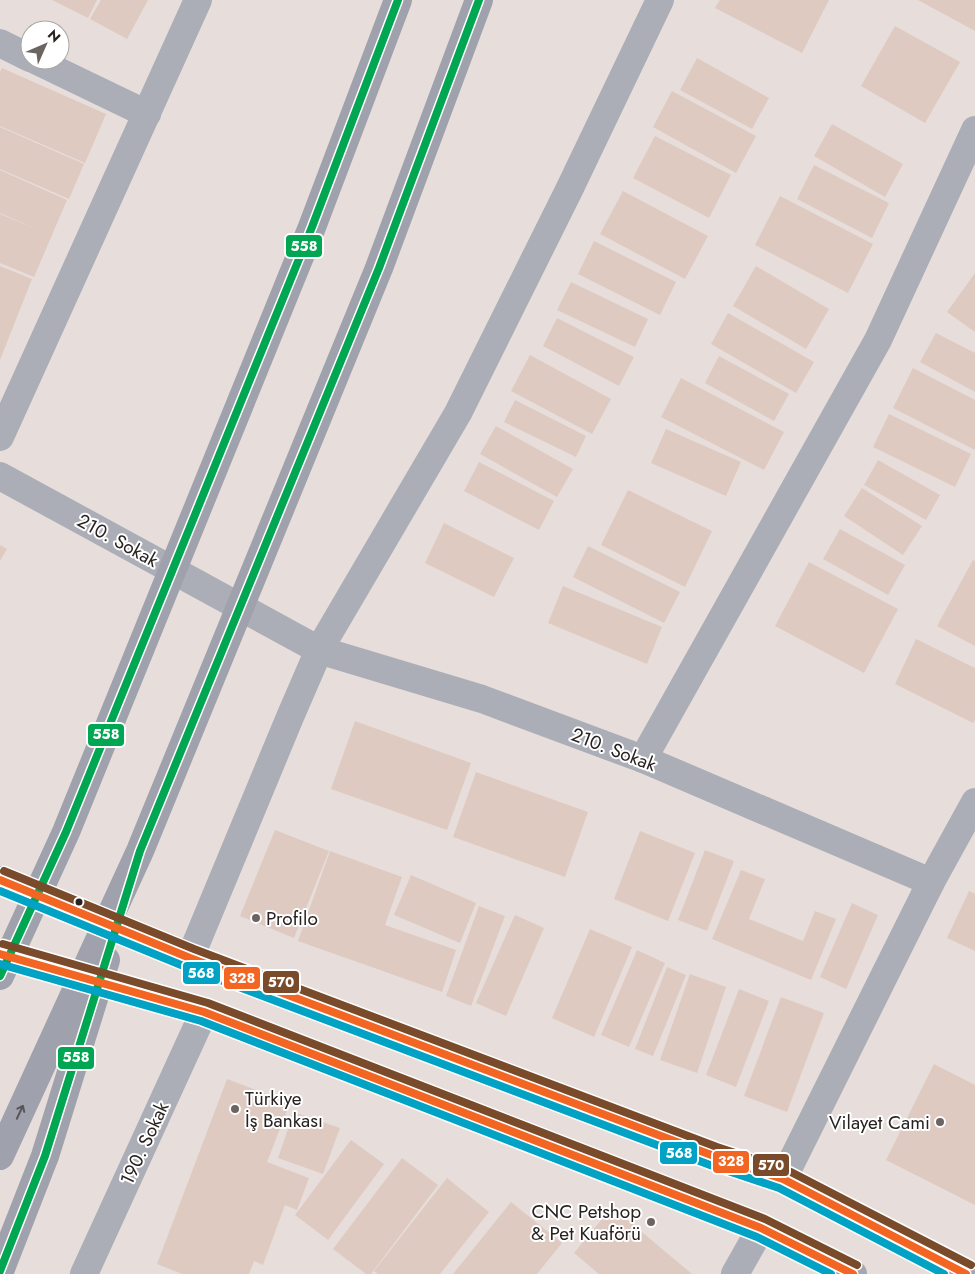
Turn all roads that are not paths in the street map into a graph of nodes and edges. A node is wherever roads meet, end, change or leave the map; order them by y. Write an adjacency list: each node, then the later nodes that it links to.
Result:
1 (198, 0): 8 (street)
2 (398, 0): 20 (highway, bridge)
3 (479, 0): 15 (highway, bridge)
4 (660, 0): 12 (street)
5 (0, 43): 6 (street)
6 (20, 53)
7 (55, 70): 8 (street)
8 (147, 114): 10 (street)
9 (975, 130): 13 (street)
10 (0, 437)
11 (0, 476): 12 (street, 210. Sokak)
12 (319, 650): 13 (street, 210. Sokak); 19 (street)
13 (643, 759): 17 (street, 210. Sokak)
14 (975, 802): 17 (street)
15 (140, 851): 22 (highway, one-way to 15, bridge); 25 (highway, bridge)
16 (0, 880): 19 (main road)
17 (926, 891): 23 (street)
18 (0, 954): 21 (main road)
19 (190, 958): 23 (main road)
20 (0, 976)
21 (204, 1012): 24 (main road); 26 (street, 190. Sokak)
22 (0, 1156)
23 (783, 1179): 29 (main road)
24 (761, 1228): 27 (street); 28 (main road)
25 (0, 1271)
26 (84, 1274)
27 (735, 1274)
28 (853, 1274)
29 (966, 1274)

